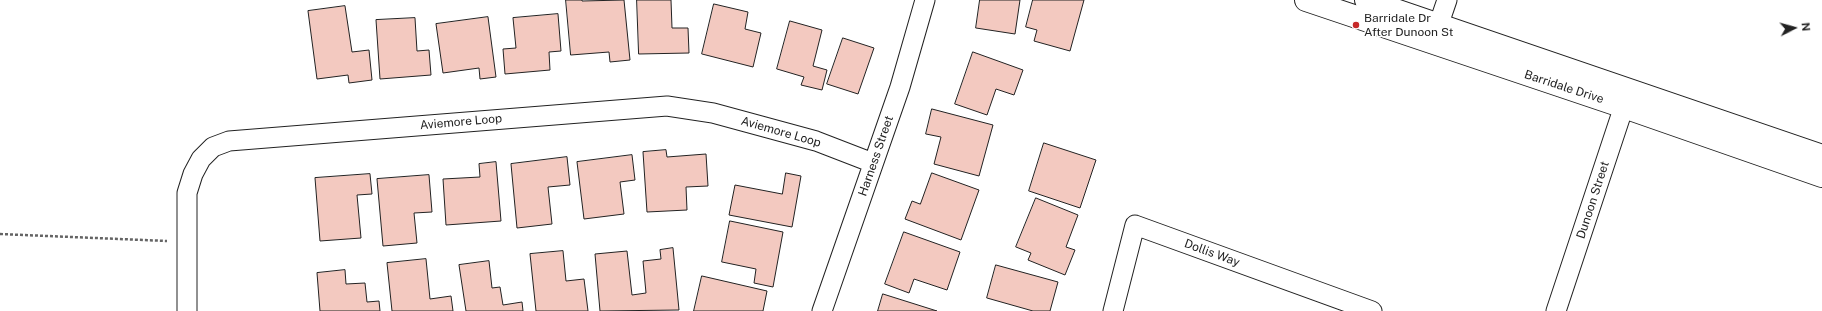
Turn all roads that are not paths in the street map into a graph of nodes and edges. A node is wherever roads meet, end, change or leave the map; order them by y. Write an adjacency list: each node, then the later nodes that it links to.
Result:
1 (925, 0): 8 (street, Harness Street)
2 (1306, 0): 5 (street, Barridale Drive)
3 (1366, 0): 5 (street, Barridale Drive)
4 (1447, 0): 5 (street)
5 (1436, 34): 6 (street, Barridale Drive)
6 (1627, 98): 7 (street, Barridale Drive); 9 (street, Barridale Drive); 14 (street, Dunoon Street)
7 (1822, 156)
8 (873, 163): 10 (street, Aviemore Loop); 11 (street, Harness Street)
9 (1822, 176)
10 (187, 311)
11 (822, 311)
12 (1113, 311): 13 (street, Dollis Way)
13 (1372, 311)
14 (1556, 311)

